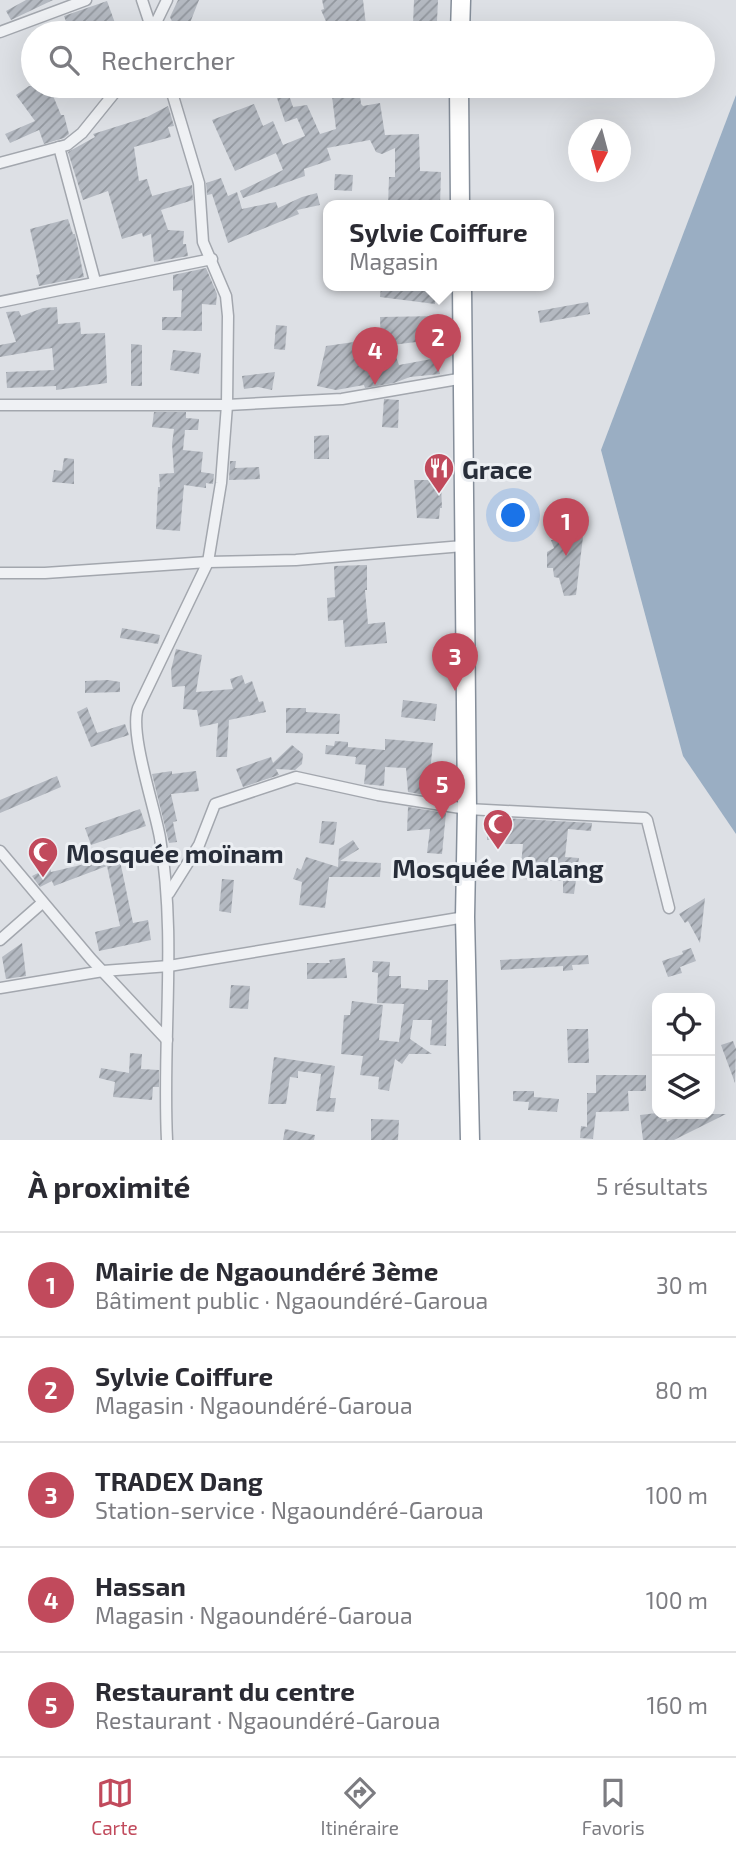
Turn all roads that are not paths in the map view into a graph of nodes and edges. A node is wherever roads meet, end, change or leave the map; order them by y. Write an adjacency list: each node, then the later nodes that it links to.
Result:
1 (86, 0): 5 (street)
2 (142, 0): 6 (street)
3 (167, 0): 7 (street)
4 (461, 0): 8 (highway)
5 (30, 21)
6 (149, 21)
7 (157, 21)
8 (460, 21)
9 (21, 24): 10 (street)
10 (0, 32)
11 (110, 98): 14 (street)
12 (174, 98): 17 (street)
13 (459, 98): 16 (highway)
14 (59, 148): 15 (street); 18 (street)
15 (0, 163)
16 (460, 200)
17 (212, 259): 18 (street); 23 (street)
18 (95, 281): 20 (street)
19 (462, 291): 21 (highway)
20 (0, 302)
21 (464, 378): 23 (street); 24 (highway)
22 (0, 405): 23 (street)
23 (227, 405): 25 (street)
24 (463, 546): 25 (street); 27 (highway)
25 (208, 562): 26 (street); 29 (street)
26 (0, 573)
27 (467, 810): 29 (street); 31 (street); 32 (highway)
28 (0, 851): 30 (street)
29 (169, 894): 34 (street)
30 (42, 903): 33 (street); 35 (street)
31 (669, 908)
32 (465, 917): 34 (street); 39 (highway)
33 (0, 940)
34 (169, 966): 35 (street); 37 (street)
35 (103, 971): 36 (street); 37 (street)
36 (0, 988)
37 (167, 1040): 38 (street)
38 (167, 1140)
39 (470, 1140)

